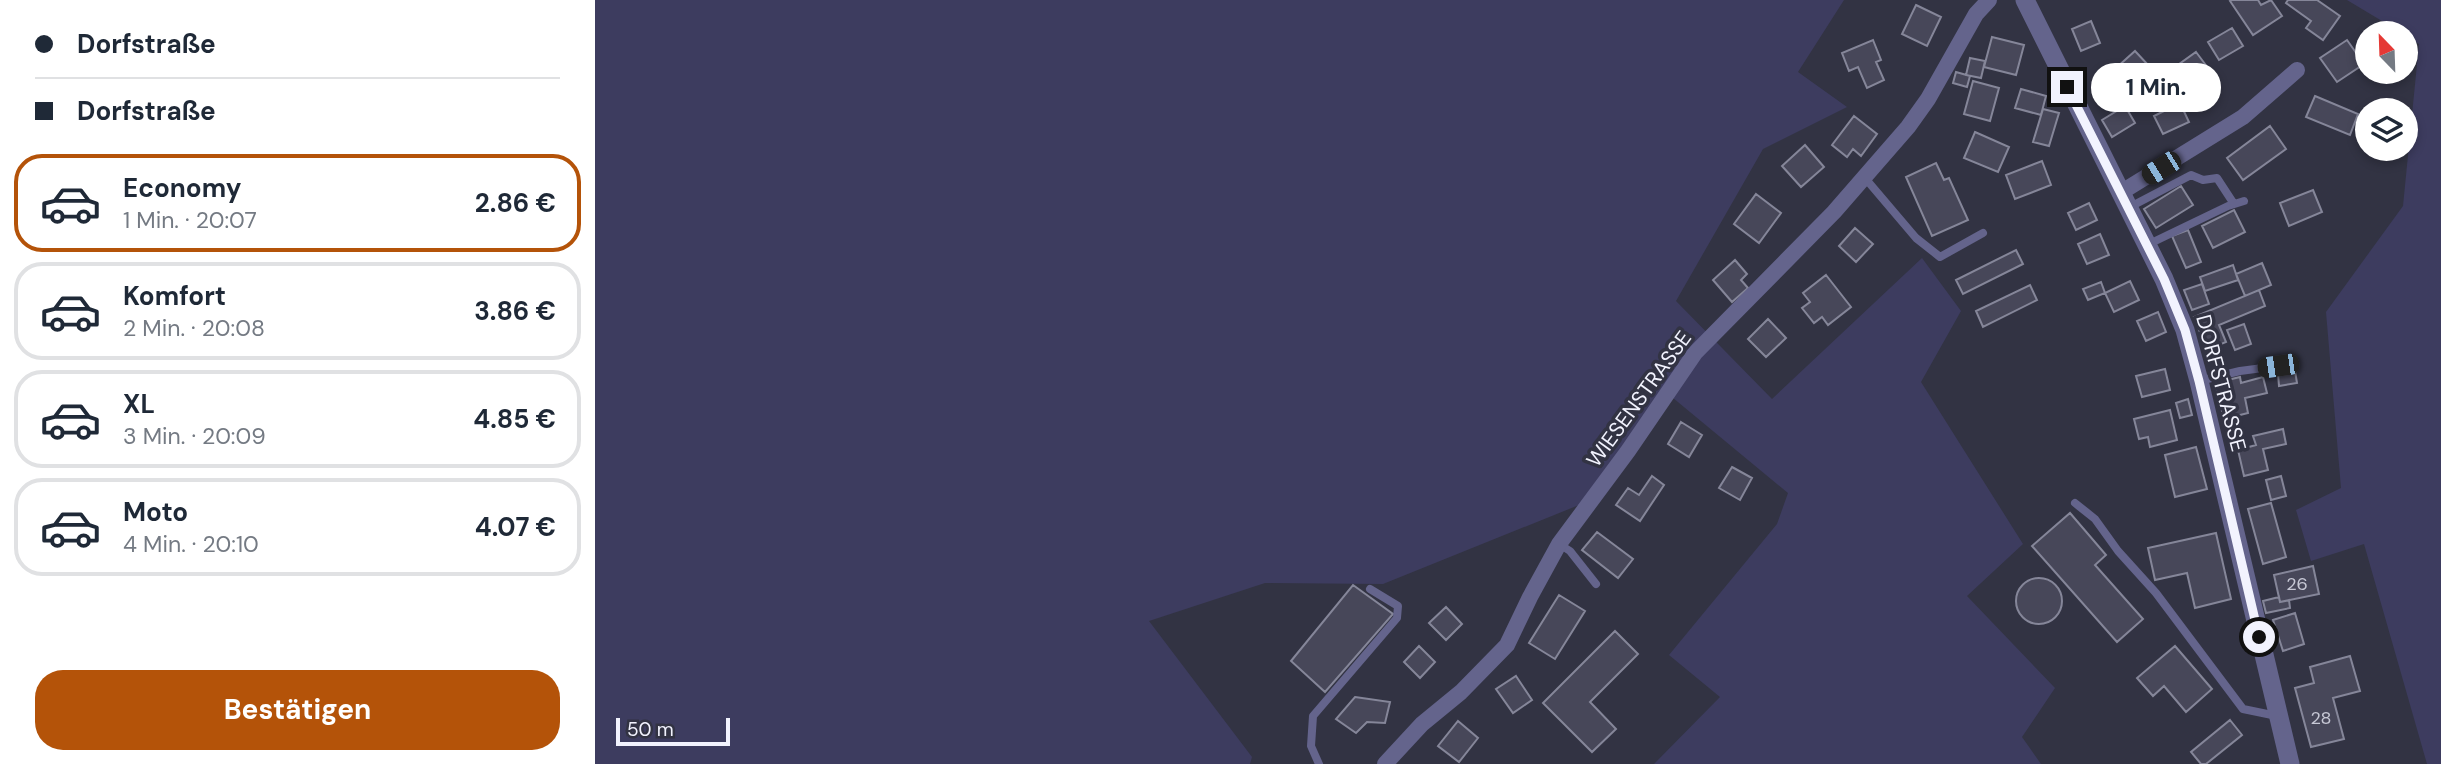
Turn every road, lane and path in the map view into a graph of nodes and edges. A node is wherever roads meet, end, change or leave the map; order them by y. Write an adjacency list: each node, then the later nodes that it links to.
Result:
1 (1989, 0): 4 (street, WIESENSTRASSE)
2 (2025, 0): 5 (street, DORFSTRASSE)
3 (2297, 70): 5 (street)
4 (1865, 178): 8 (lane); 13 (street, WIESENSTRASSE)
5 (2124, 201): 7 (lane); 9 (street, DORFSTRASSE)
6 (2244, 201): 7 (lane)
7 (2234, 204): 9 (lane)
8 (1983, 233)
9 (2146, 246): 11 (street, DORFSTRASSE)
10 (2278, 366): 11 (lane)
11 (2199, 381): 16 (street, DORFSTRASSE)
12 (2075, 503): 16 (lane)
13 (1559, 544): 14 (lane); 18 (street, WIESENSTRASSE)
14 (1596, 584)
15 (1370, 589): 17 (lane)
16 (2277, 716): 19 (street, DORFSTRASSE)
17 (1319, 764)
18 (1385, 764)
19 (2290, 764)

